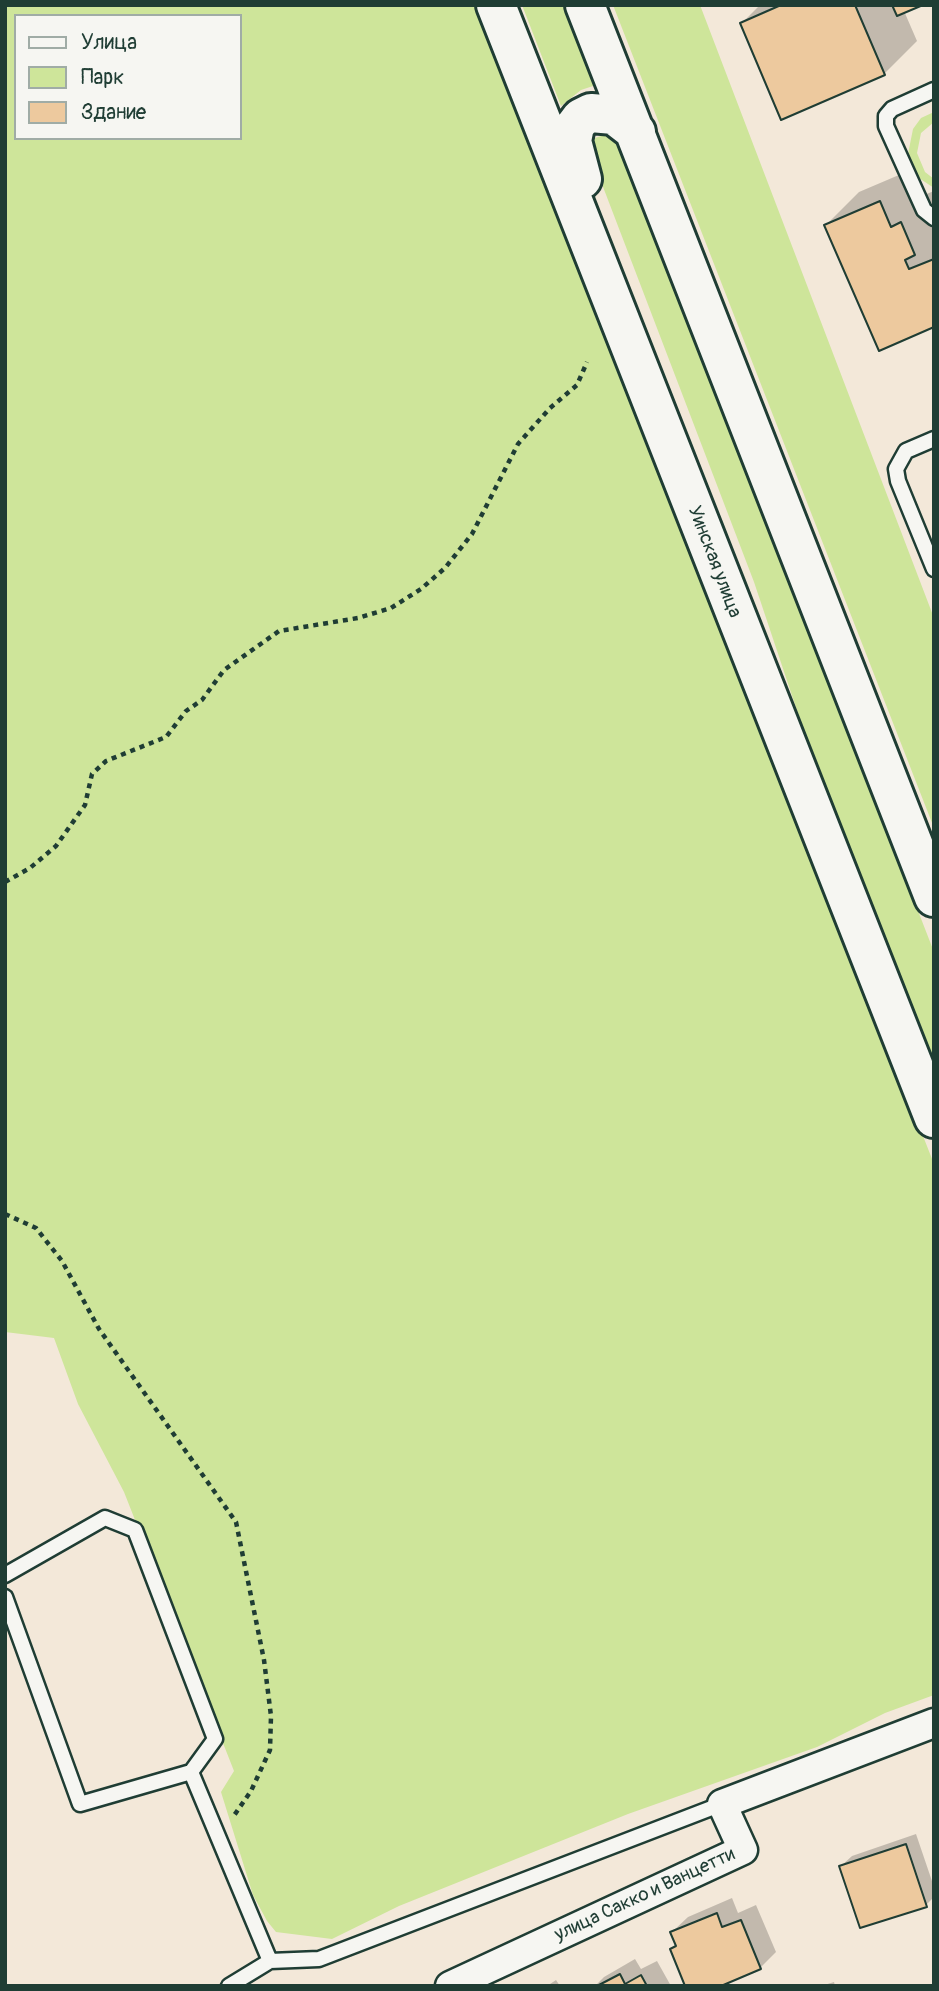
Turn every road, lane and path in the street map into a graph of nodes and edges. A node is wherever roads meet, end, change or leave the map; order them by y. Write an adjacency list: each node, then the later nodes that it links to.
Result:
1 (496, 5): 9 (main road, Уинская улица)
2 (585, 5): 4 (main road)
3 (934, 90): 5 (lane)
4 (636, 132): 9 (main road); 11 (main road)
5 (934, 218)
6 (587, 362): 10 (path)
7 (934, 439): 8 (lane)
8 (934, 569)
9 (769, 703): 12 (main road, Уинская улица)
10 (5, 881)
11 (934, 897)
12 (934, 1118)
13 (5, 1214): 19 (path)
14 (5, 1575): 17 (lane)
15 (5, 1597): 17 (lane)
16 (934, 1723): 18 (street)
17 (191, 1772): 19 (lane)
18 (722, 1804): 20 (lane); 22 (street, улица Сакко и Ванцетти)
19 (219, 1838): 20 (lane)
20 (270, 1961): 21 (lane)
21 (229, 1986)
22 (450, 1986)

